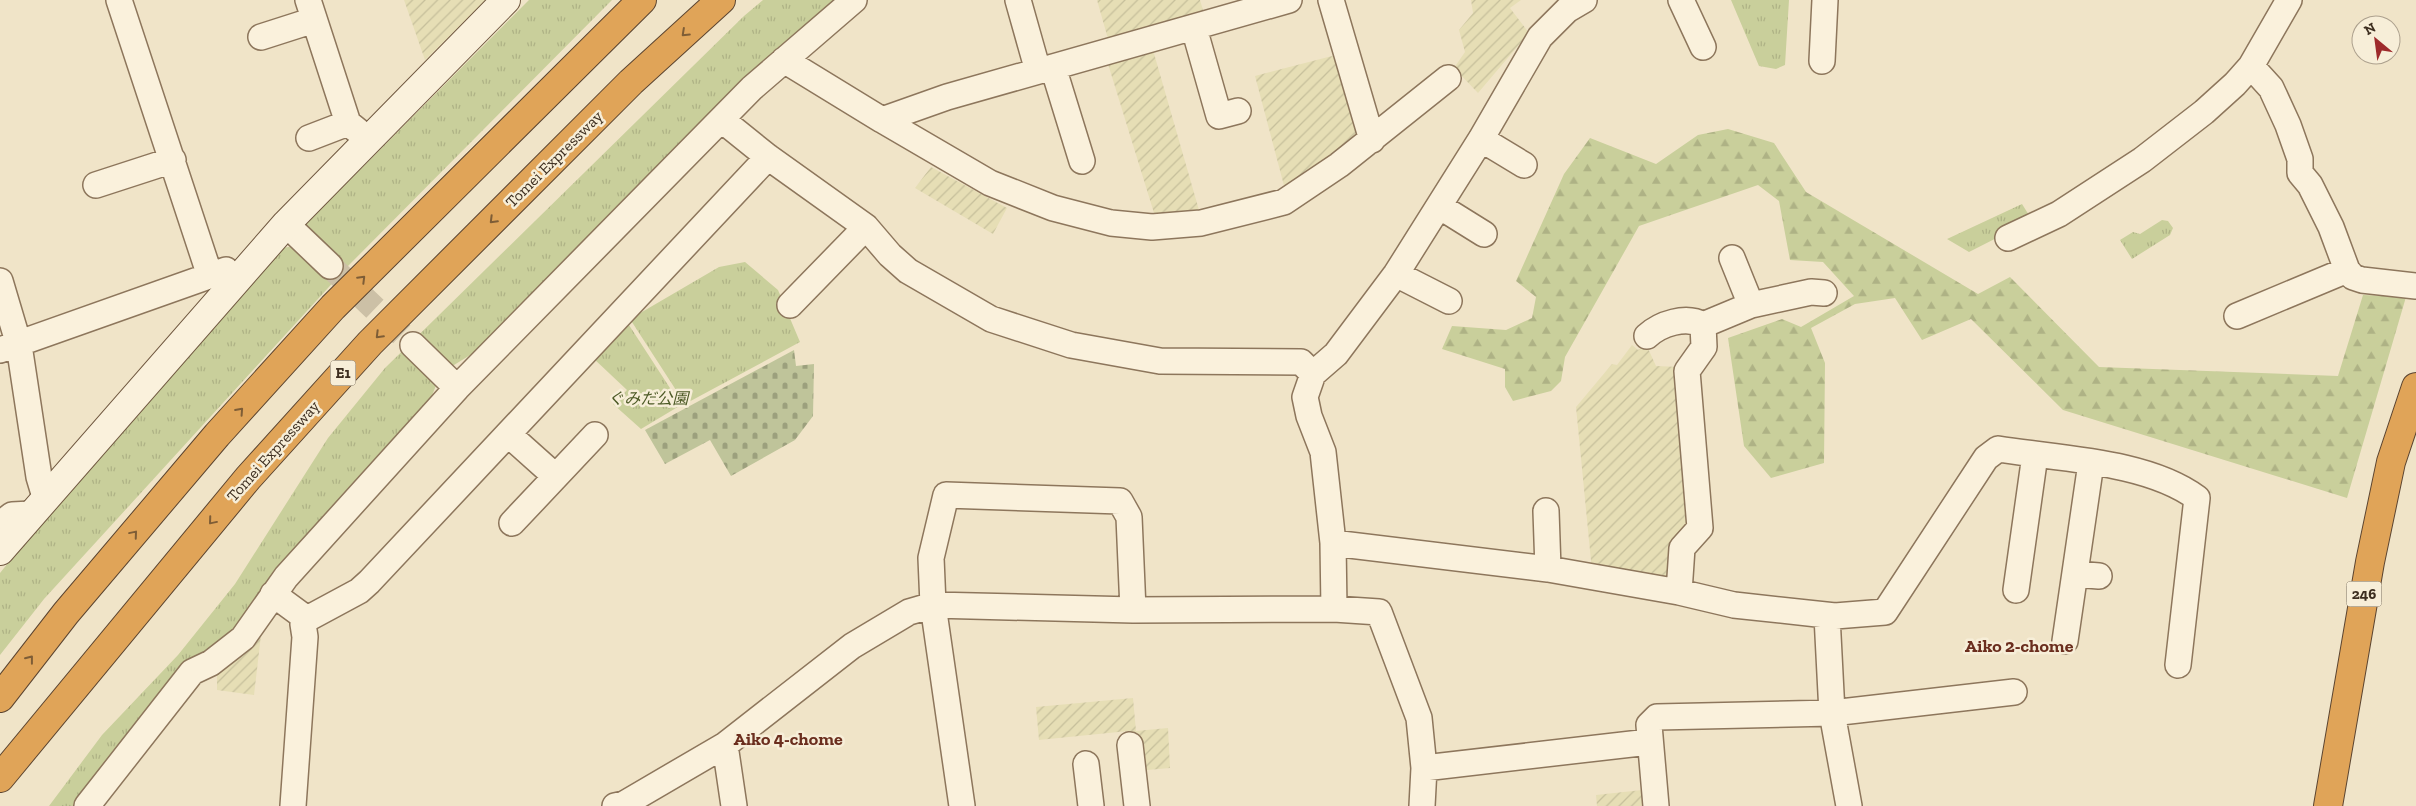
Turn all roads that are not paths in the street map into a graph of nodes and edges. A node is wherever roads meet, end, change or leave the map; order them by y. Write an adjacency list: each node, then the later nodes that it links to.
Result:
1 (119, 0): 31 (street)
2 (506, 0): 26 (street)
3 (642, 0): 83 (highway, one-way to 3)
4 (721, 0): 90 (highway, Tomei Expressway / E1, one-way to 90)
5 (1018, 0): 21 (street)
6 (1289, 0): 13 (street)
7 (1331, 0): 29 (street)
8 (1584, 0): 28 (street)
9 (1681, 0): 17 (street)
10 (1824, 0): 19 (street)
11 (2289, 0): 20 (street)
12 (850, 2): 18 (street)
13 (1262, 4): 15 (street)
14 (311, 10): 16 (street); 26 (street)
15 (1194, 28): 21 (street); 23 (street)
16 (261, 36)
17 (1703, 47)
18 (784, 60): 24 (street); 25 (street)
19 (1822, 61)
20 (2250, 66): 39 (street); 43 (street)
21 (1045, 69): 25 (street); 32 (street)
22 (1448, 78): 29 (street)
23 (1220, 116)
24 (722, 120): 30 (street); 59 (street)
25 (882, 120): 29 (street)
26 (359, 132): 27 (street); 36 (street)
27 (309, 138)
28 (1481, 138): 33 (street); 35 (street)
29 (1372, 140)
30 (768, 157): 37 (street); 60 (street)
31 (173, 160): 34 (street); 45 (street)
32 (1082, 161)
33 (1524, 165)
34 (106, 175)
35 (1439, 206): 38 (street); 44 (street)
36 (286, 224): 41 (street); 42 (street)
37 (866, 227): 50 (street); 57 (street)
38 (1484, 234)
39 (2008, 238)
40 (1732, 258): 51 (street)
41 (256, 260): 45 (street); 65 (street)
42 (330, 266)
43 (2347, 270): 47 (street); 52 (street)
44 (1396, 274): 49 (street); 57 (street)
45 (210, 276): 56 (street)
46 (0, 281): 56 (street)
47 (2416, 286)
48 (1824, 293): 51 (street)
49 (1449, 301)
50 (790, 305)
51 (1751, 305): 53 (street)
52 (2248, 317)
53 (1702, 326): 54 (street); 73 (street)
54 (1647, 336)
55 (413, 345): 59 (street)
56 (10, 348): 65 (street)
57 (1314, 374): 69 (street)
58 (2416, 387): 101 (highway, 246)
59 (456, 388): 74 (street)
60 (508, 434): 64 (street); 79 (street)
61 (595, 435): 64 (street)
62 (2035, 455): 63 (street); 72 (street); 78 (street)
63 (2091, 463): 80 (street); 81 (street)
64 (555, 476): 67 (street)
65 (38, 506): 68 (street); 70 (street)
66 (1546, 511): 71 (street)
67 (512, 522)
68 (0, 524)
69 (1333, 543): 71 (street); 76 (street)
70 (0, 551)
71 (1548, 568): 73 (street)
72 (2016, 590)
73 (1678, 592): 78 (street)
74 (272, 594): 79 (street); 92 (street)
75 (933, 605): 77 (street); 77 (street); 86 (street); 96 (street)
76 (1334, 609): 77 (street); 88 (street)
77 (1133, 610)
78 (1827, 616): 84 (street)
79 (307, 619): 93 (street)
80 (2065, 641)
81 (2178, 665)
82 (2014, 692): 84 (street)
83 (0, 698)
84 (1832, 713): 85 (street); 100 (street)
85 (1649, 742): 88 (street); 99 (street)
86 (725, 745): 94 (street); 95 (street)
87 (1129, 759): 98 (street)
88 (1424, 768): 91 (street)
89 (1084, 773): 97 (street)
90 (0, 778)
91 (1415, 805)
92 (87, 806)
93 (293, 806)
94 (615, 806)
95 (734, 806)
96 (962, 806)
97 (1091, 806)
98 (1137, 806)
99 (1656, 806)
100 (1849, 806)
101 (2328, 806)

